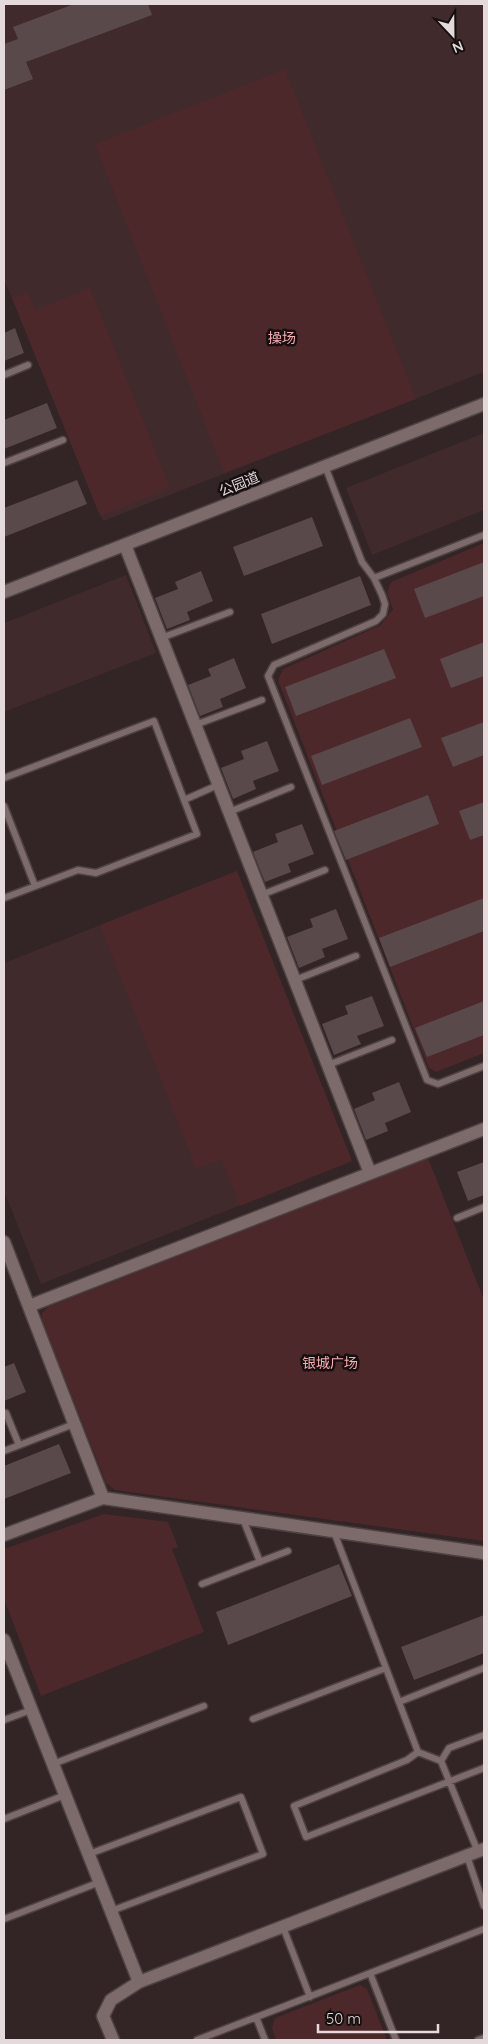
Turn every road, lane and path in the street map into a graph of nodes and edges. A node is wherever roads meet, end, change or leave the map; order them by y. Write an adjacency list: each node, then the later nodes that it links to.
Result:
1 (28, 365): 2 (lane)
2 (4, 375)
3 (484, 404): 6 (street, 公园道)
4 (62, 440): 5 (lane)
5 (4, 463)
6 (325, 466): 8 (street, 公园道); 9 (lane)
7 (484, 535): 9 (lane)
8 (125, 545): 10 (street, 公园道); 12 (street)
9 (374, 578): 29 (lane)
10 (4, 592)
11 (230, 612): 12 (lane)
12 (161, 638): 14 (street)
13 (262, 700): 14 (lane)
14 (195, 725): 16 (street)
15 (4, 778): 18 (lane)
16 (218, 785): 18 (lane); 20 (street)
17 (290, 787): 20 (lane)
18 (184, 800): 22 (lane)
19 (4, 806): 22 (lane)
20 (229, 812): 23 (street)
21 (325, 870): 23 (lane)
22 (35, 886): 24 (lane)
23 (261, 895): 26 (street)
24 (4, 898)
25 (356, 956): 26 (lane)
26 (294, 980): 28 (street)
27 (392, 1040): 28 (lane)
28 (328, 1065): 31 (street)
29 (484, 1066)
30 (484, 1129): 31 (street)
31 (370, 1174): 35 (street)
32 (484, 1207): 33 (lane)
33 (457, 1218)
34 (4, 1242): 35 (street)
35 (29, 1306): 37 (street)
36 (4, 1413): 38 (lane)
37 (74, 1424): 38 (lane); 40 (street)
38 (19, 1445): 39 (lane)
39 (4, 1451)
40 (103, 1498): 41 (street); 43 (street)
41 (243, 1518): 42 (street); 46 (lane)
42 (334, 1532): 45 (street); 49 (lane)
43 (4, 1535)
44 (288, 1552): 46 (lane)
45 (484, 1553)
46 (260, 1562): 47 (lane)
47 (202, 1584)
48 (4, 1640): 53 (street)
49 (386, 1668): 51 (lane); 54 (lane)
50 (484, 1668): 51 (lane)
51 (399, 1702): 57 (lane)
52 (204, 1706): 59 (lane)
53 (31, 1710): 55 (lane); 59 (street)
54 (253, 1719)
55 (4, 1720)
56 (484, 1735): 58 (lane)
57 (418, 1752): 58 (lane); 61 (lane)
58 (441, 1761): 61 (lane)
59 (53, 1764): 62 (street)
60 (484, 1768): 61 (lane)
61 (450, 1781): 64 (lane)
62 (66, 1795): 63 (lane); 65 (street)
63 (4, 1819)
64 (476, 1852): 67 (lane); 70 (street)
65 (89, 1854): 66 (street); 68 (lane)
66 (100, 1882): 68 (street); 69 (lane)
67 (484, 1906)
68 (111, 1911): 73 (street)
69 (4, 1919)
70 (283, 1927): 73 (street); 74 (lane)
71 (484, 1929): 72 (lane)
72 (370, 1973): 74 (lane); 80 (lane)
73 (139, 1982): 77 (street)
74 (310, 1997): 75 (lane)
75 (256, 2017): 78 (lane); 79 (lane)
76 (484, 2038): 81 (lane)
77 (113, 2040)
78 (197, 2040)
79 (265, 2040)
80 (396, 2040)
81 (478, 2040)

